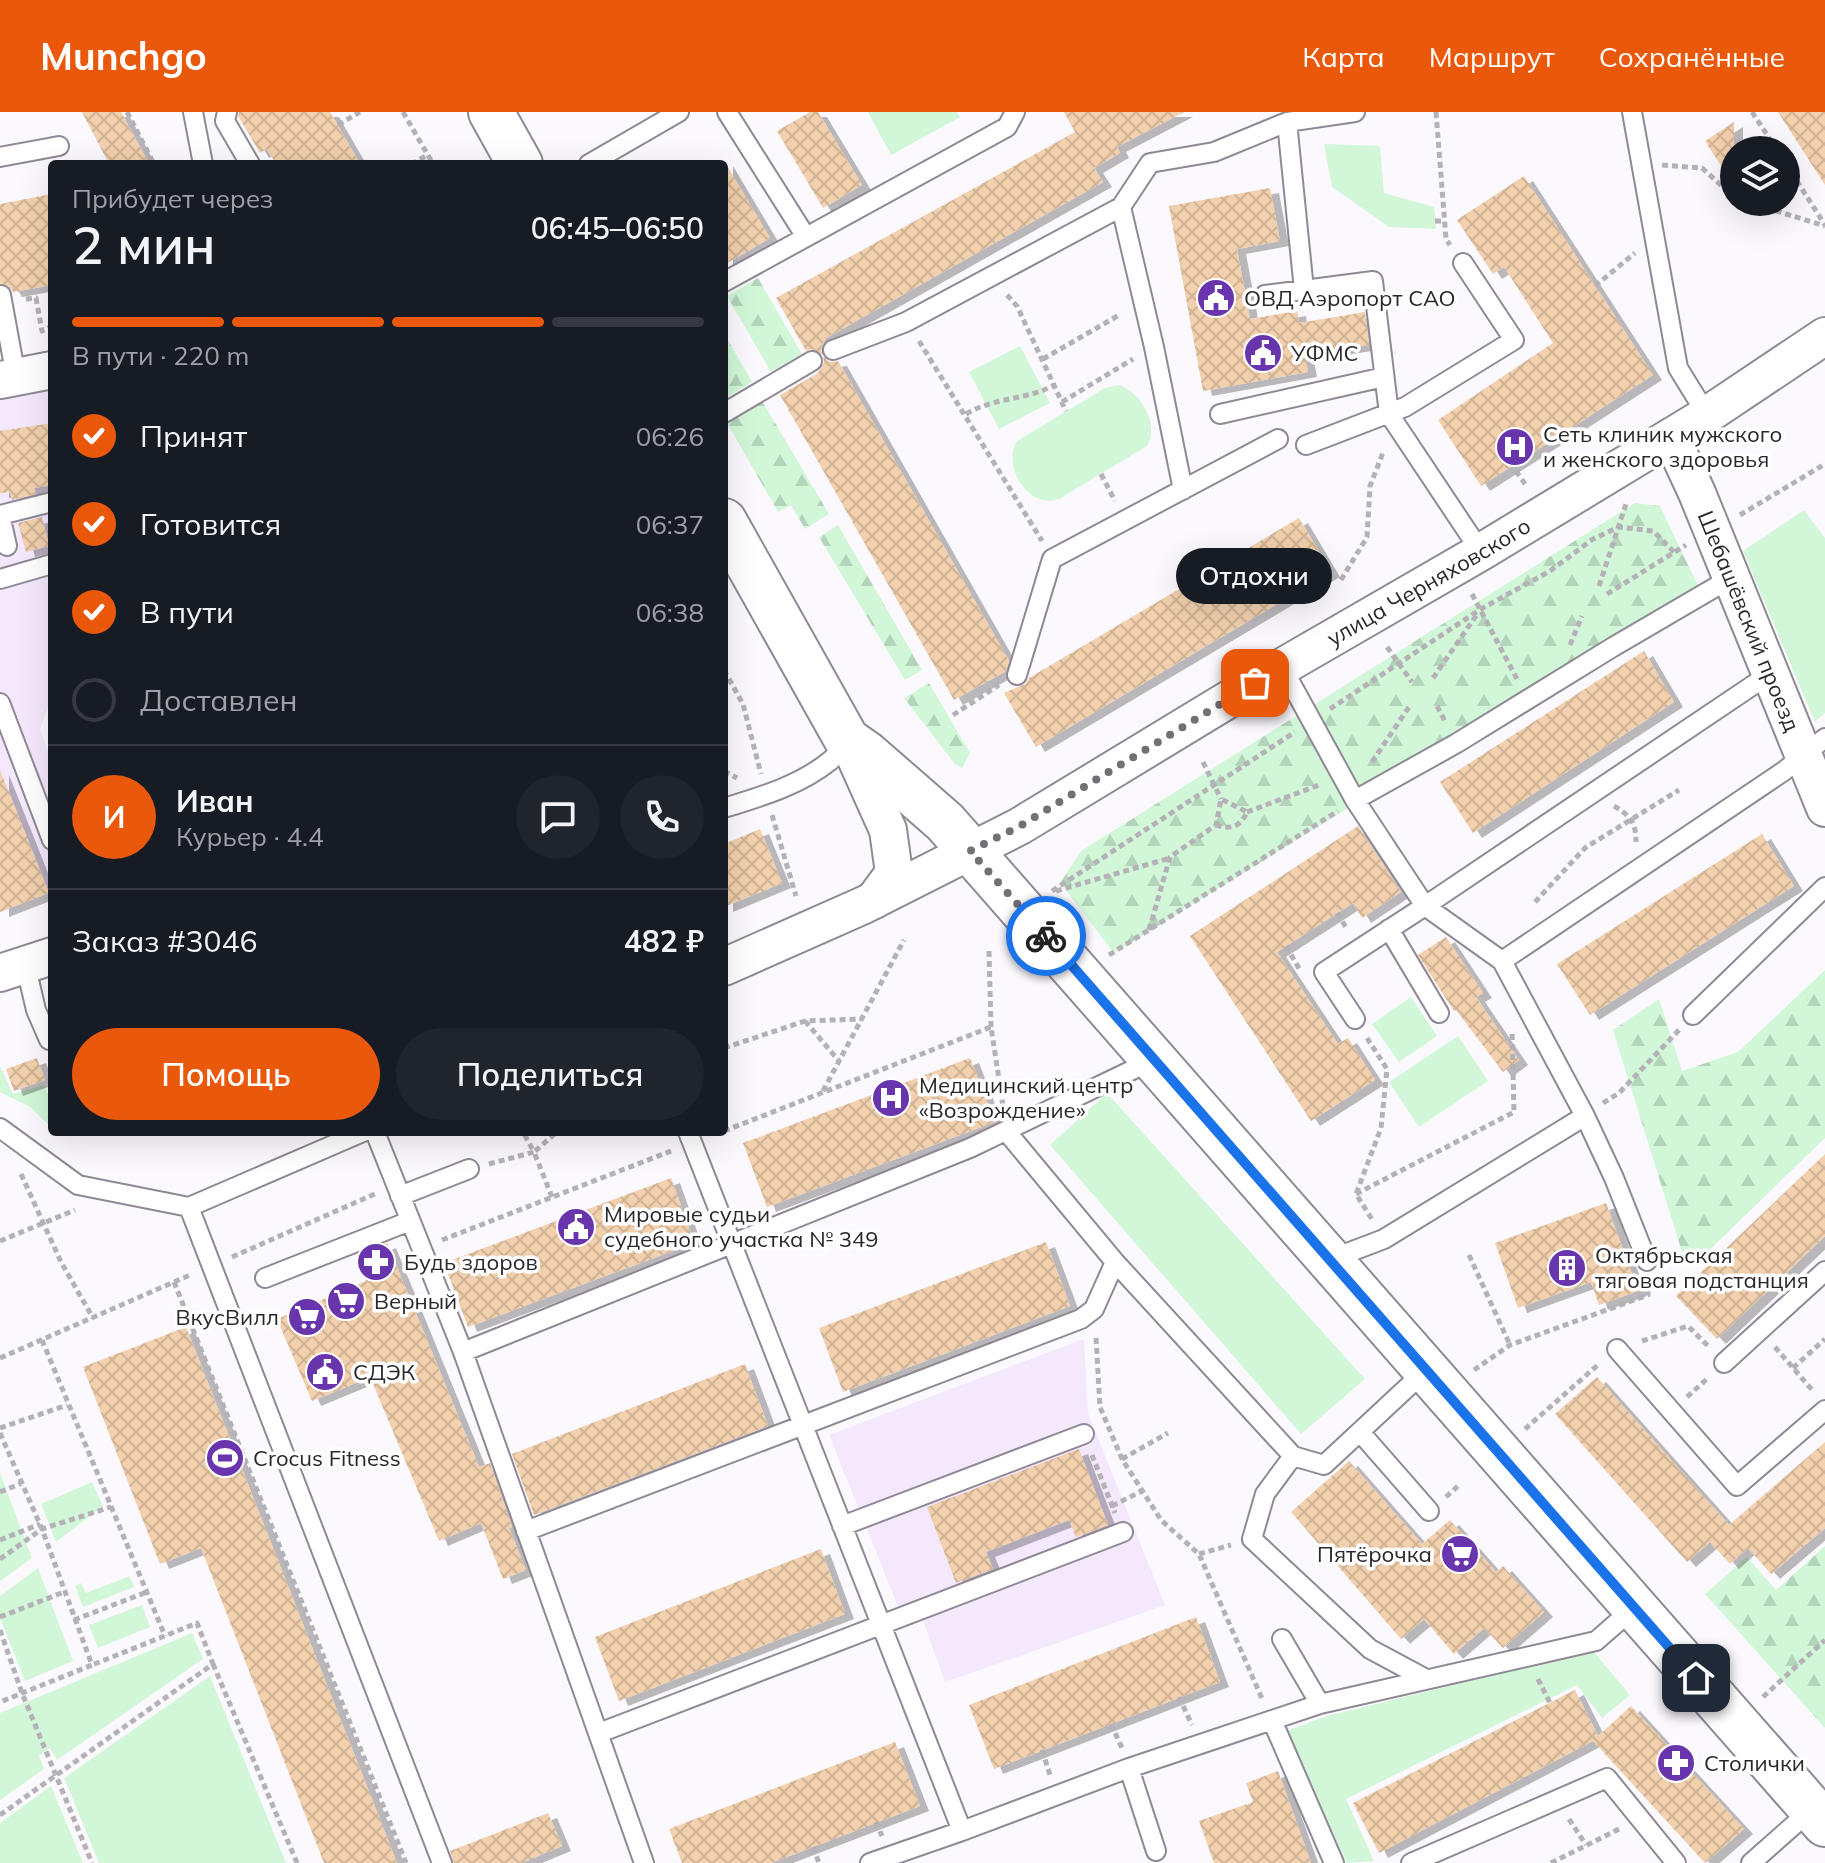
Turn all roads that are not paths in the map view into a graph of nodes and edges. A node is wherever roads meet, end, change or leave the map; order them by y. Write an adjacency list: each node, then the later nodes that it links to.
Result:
1 (193, 112): 12 (lane)
2 (227, 112): 13 (lane)
3 (491, 112): 14 (street)
4 (679, 112): 15 (lane)
5 (727, 112): 17 (lane)
6 (1015, 112): 17 (lane)
7 (1355, 112): 9 (lane)
8 (1632, 112): 32 (lane)
9 (1287, 122): 16 (lane); 20 (lane)
10 (59, 146): 11 (lane)
11 (0, 157)
12 (202, 160)
13 (248, 160)
14 (518, 160)
15 (596, 160)
16 (1121, 207): 24 (lane); 36 (lane)
17 (806, 237): 19 (lane)
18 (1463, 263): 31 (lane)
19 (728, 280)
20 (1304, 290): 21 (lane); 27 (lane)
21 (1265, 295)
22 (2, 299): 28 (lane)
23 (1825, 336): 32 (street, улица Черняховского)
24 (833, 350)
25 (812, 361): 29 (lane)
26 (48, 371): 28 (street)
27 (1384, 377): 30 (lane); 31 (lane)
28 (8, 378)
29 (728, 411)
30 (1220, 414)
31 (1389, 414): 35 (lane); 40 (lane)
32 (1707, 415): 33 (street, улица Черняховского)
33 (1671, 437): 40 (street, улица Черняховского); 42 (street, Шебашёвский проезд)
34 (1278, 439): 36 (lane)
35 (1306, 445)
36 (1183, 490): 46 (lane)
37 (48, 503): 39 (lane)
38 (728, 528): 48 (street)
39 (7, 546)
40 (1481, 552): 44 (street, улица Черняховского)
41 (48, 565): 43 (lane)
42 (1731, 578): 45 (street, Шебашёвский проезд); 50 (lane)
43 (0, 579)
44 (1282, 667): 50 (lane); 54 (street, улица Черняховского)
45 (1771, 673): 49 (street, Шебашёвский проезд); 57 (lane)
46 (1017, 675)
47 (0, 703): 53 (lane)
48 (847, 740): 51 (lane); 54 (street); 56 (street)
49 (1814, 748): 52 (street, Шебашёвский проезд); 61 (lane)
50 (1355, 800): 57 (lane)
51 (728, 807)
52 (1825, 808)
53 (48, 829)
54 (970, 851): 56 (street, улица Черняховского); 66 (street)
55 (1825, 887): 63 (lane)
56 (874, 900): 60 (street, улица Черняховского)
57 (1425, 906): 58 (lane); 61 (lane)
58 (1389, 929): 62 (lane); 64 (lane)
59 (26, 964): 65 (lane)
60 (728, 965)
61 (1507, 969): 67 (lane)
62 (1439, 1013)
63 (1693, 1015)
64 (1355, 1019)
65 (48, 1038)
66 (1154, 1060): 69 (lane); 78 (street)
67 (1585, 1116): 78 (lane); 79 (lane)
68 (0, 1128): 75 (lane)
69 (1006, 1131): 77 (lane); 80 (lane)
70 (354, 1136): 75 (lane)
71 (377, 1136): 74 (lane)
72 (690, 1138): 77 (lane)
73 (469, 1169): 74 (lane)
74 (398, 1190): 76 (lane)
75 (189, 1207): 108 (lane)
76 (410, 1221): 82 (lane); 84 (lane)
77 (731, 1244): 84 (lane); 88 (lane)
78 (1329, 1260): 86 (street)
79 (1647, 1261)
80 (1115, 1262): 88 (lane); 91 (lane)
81 (1825, 1271): 85 (lane)
82 (265, 1278)
83 (1617, 1349): 87 (lane)
84 (463, 1352): 94 (lane)
85 (1724, 1363)
86 (1426, 1370): 89 (lane); 96 (street)
87 (1821, 1403)
88 (803, 1425): 93 (lane); 94 (lane)
89 (1360, 1432): 91 (lane); 92 (lane)
90 (1084, 1434): 93 (lane)
91 (1293, 1456): 99 (lane)
92 (1429, 1511)
93 (842, 1526): 97 (lane)
94 (526, 1531): 102 (lane)
95 (1123, 1532): 97 (lane)
96 (1635, 1607): 99 (lane); 104 (street)
97 (882, 1627): 102 (lane); 105 (lane)
98 (1282, 1639): 100 (lane)
99 (1426, 1679): 100 (lane)
100 (1320, 1704): 101 (lane)
101 (1272, 1720): 103 (lane); 111 (lane)
102 (599, 1733): 109 (lane)
103 (1129, 1768): 105 (lane); 106 (lane)
104 (1818, 1817): 113 (lane)
105 (962, 1831): 110 (lane)
106 (1156, 1851)
107 (1420, 1861): 112 (lane)
108 (442, 1863)
109 (644, 1863)
110 (870, 1863)
111 (1334, 1863)
112 (1676, 1863)
113 (1751, 1863)

